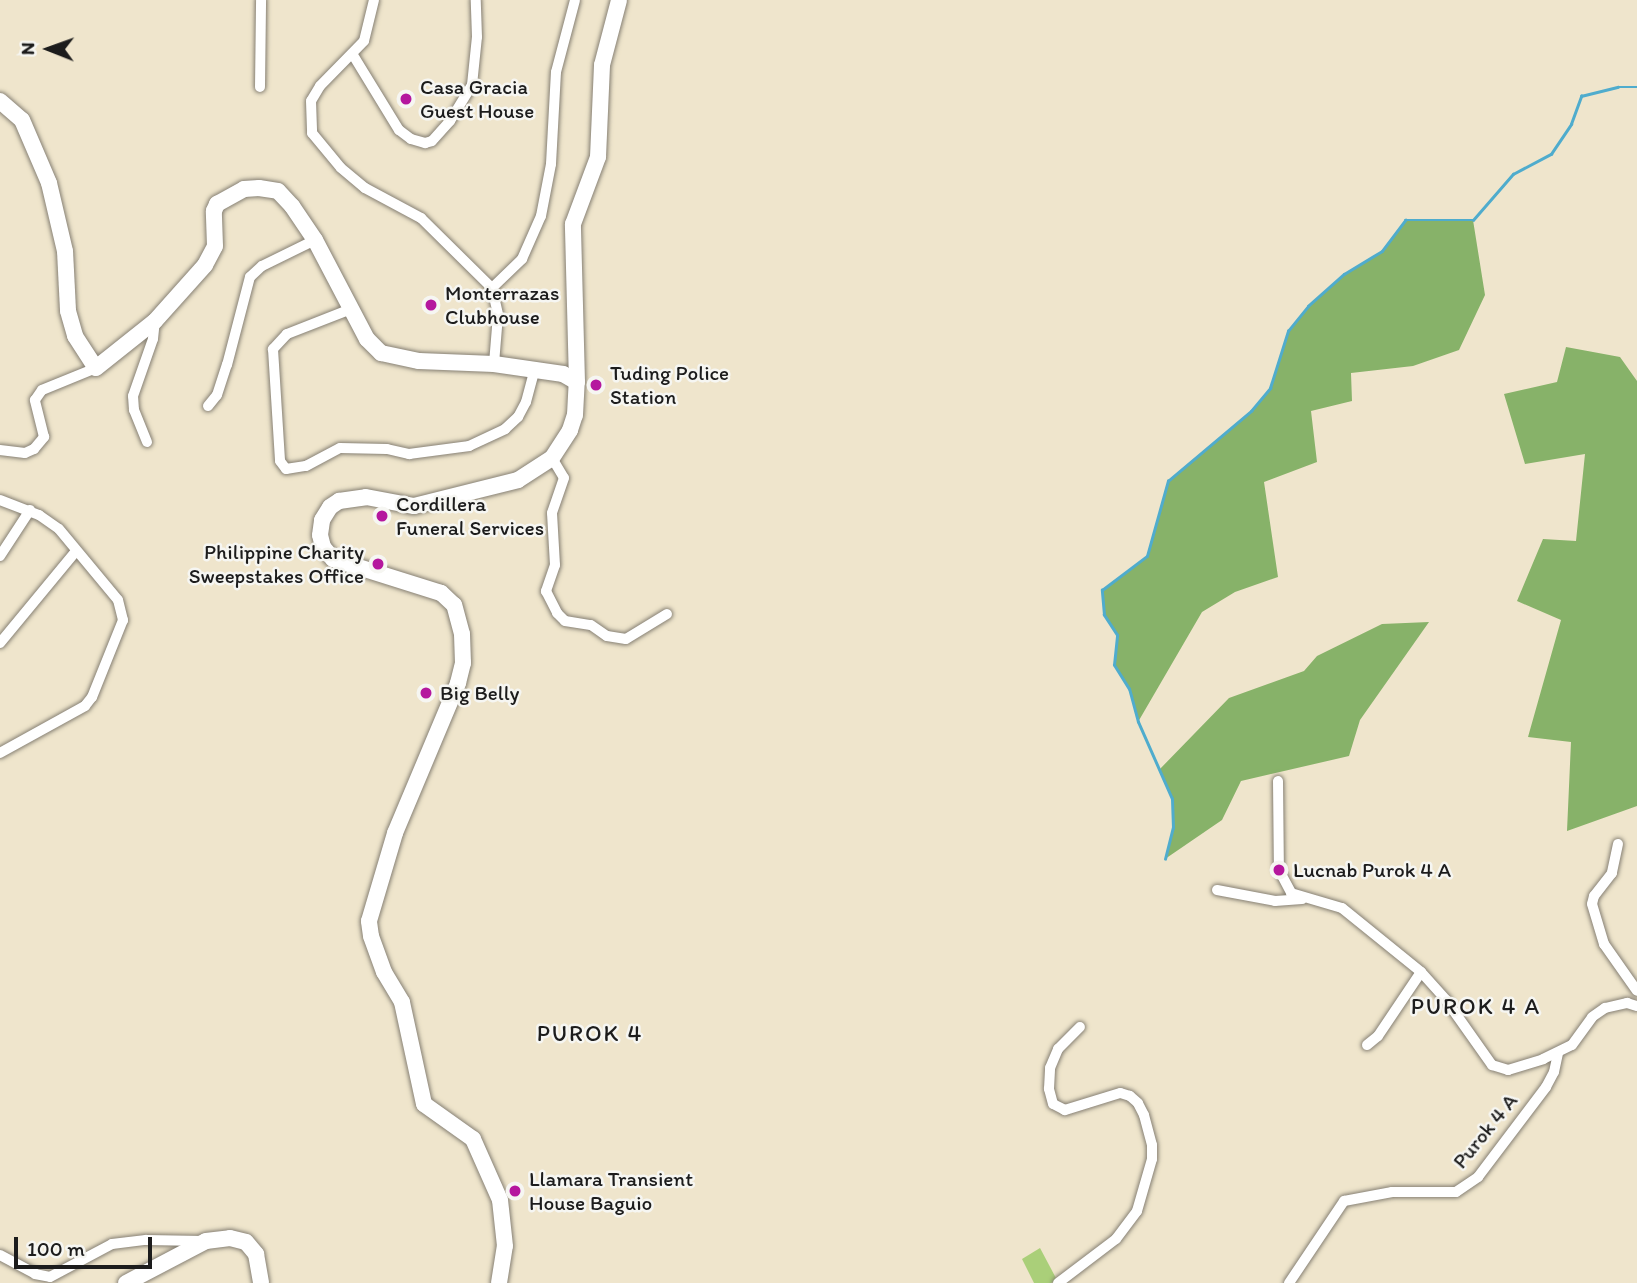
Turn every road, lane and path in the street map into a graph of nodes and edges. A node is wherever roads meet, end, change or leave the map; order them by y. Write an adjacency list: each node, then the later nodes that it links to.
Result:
1 (261, 0): 7 (street)
2 (373, 0): 6 (street)
3 (475, 0): 6 (street)
4 (575, 0): 10 (street)
5 (619, 0): 16 (main road)
6 (353, 55): 10 (street)
7 (260, 87)
8 (0, 101): 14 (main road)
9 (316, 240): 11 (main road); 12 (main road); 17 (street)
10 (492, 288): 13 (street)
11 (351, 309): 13 (main road); 15 (street)
12 (155, 321): 14 (main road); 18 (street)
13 (494, 364): 15 (main road)
14 (96, 368): 19 (street)
15 (534, 372): 16 (main road)
16 (572, 374): 20 (main road)
17 (208, 406)
18 (147, 442)
19 (0, 450)
20 (552, 458): 25 (street); 42 (main road)
21 (0, 500): 22 (street)
22 (30, 510): 23 (street); 24 (street)
23 (76, 551): 26 (street); 27 (street)
24 (0, 556)
25 (667, 614)
26 (0, 643)
27 (0, 753)
28 (1278, 781): 31 (street)
29 (1618, 844): 33 (street)
30 (1217, 890): 31 (street)
31 (1305, 899): 32 (street)
32 (1421, 972): 36 (street); 37 (street)
33 (1637, 991)
34 (1637, 1006): 37 (street)
35 (1080, 1027): 43 (street)
36 (1367, 1045)
37 (1558, 1053): 44 (street, Purok 4 A)
38 (206, 1241): 39 (street); 40 (main road); 41 (main road)
39 (0, 1255)
40 (126, 1283)
41 (261, 1283)
42 (499, 1283)
43 (1058, 1283)
44 (1289, 1283)

